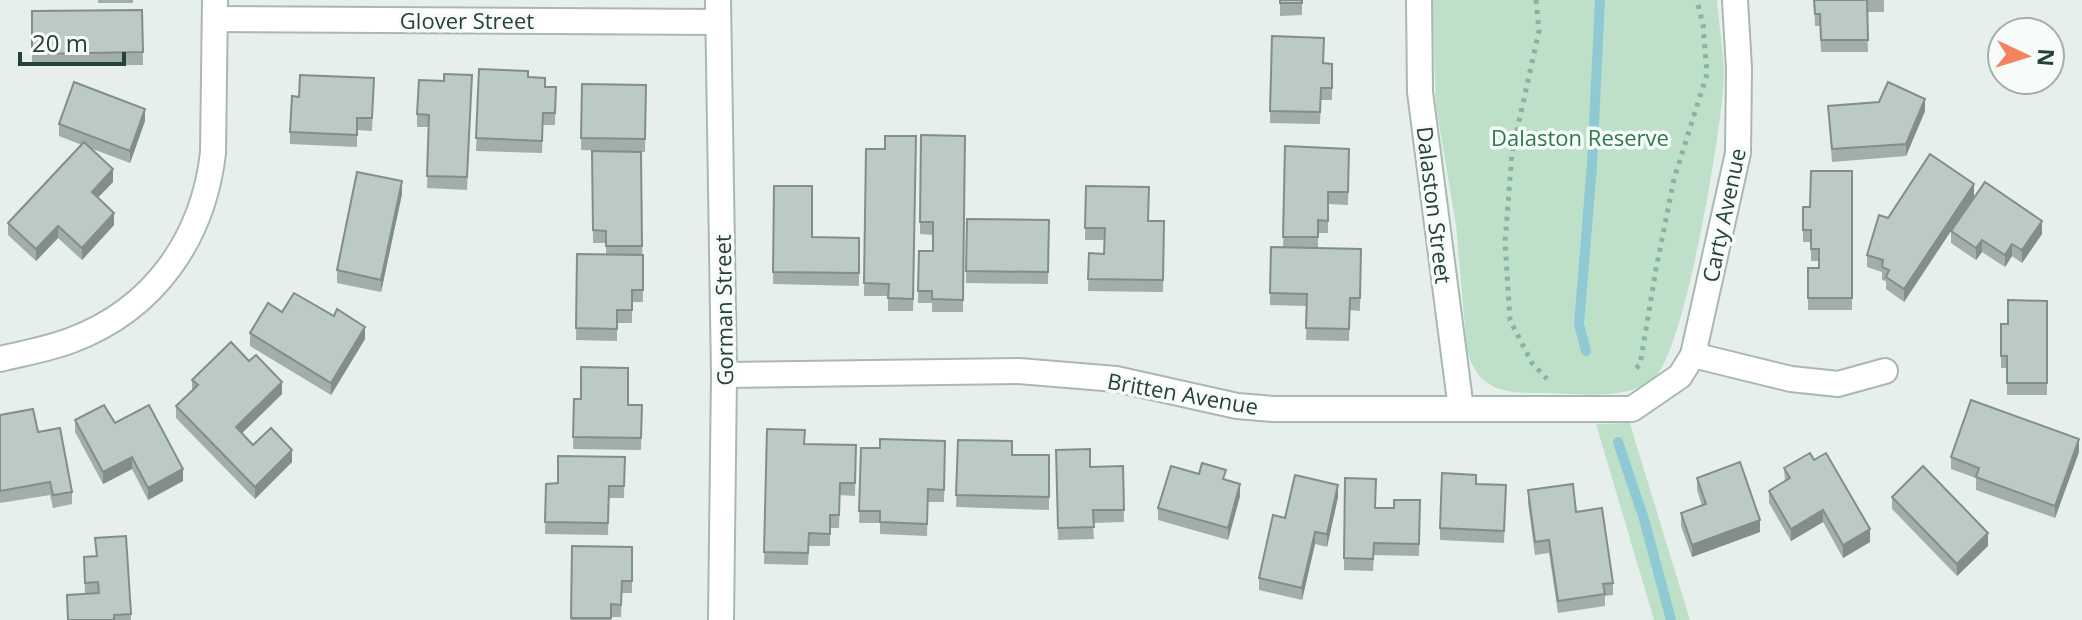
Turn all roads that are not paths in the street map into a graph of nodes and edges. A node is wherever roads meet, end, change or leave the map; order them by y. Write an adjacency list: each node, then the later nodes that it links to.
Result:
1 (1419, 0): 10 (street, Dalaston Street)
2 (1735, 0): 5 (street, Carty Avenue)
3 (215, 9): 4 (street, Glover Street); 6 (street)
4 (718, 11): 8 (street, Gorman Street)
5 (1693, 355): 7 (street); 9 (street, Carty Avenue)
6 (0, 359)
7 (1885, 371)
8 (724, 375): 10 (street, Britten Avenue); 11 (street, Gorman Street)
9 (1680, 376): 10 (street, Britten Avenue)
10 (1461, 409)
11 (721, 620)

